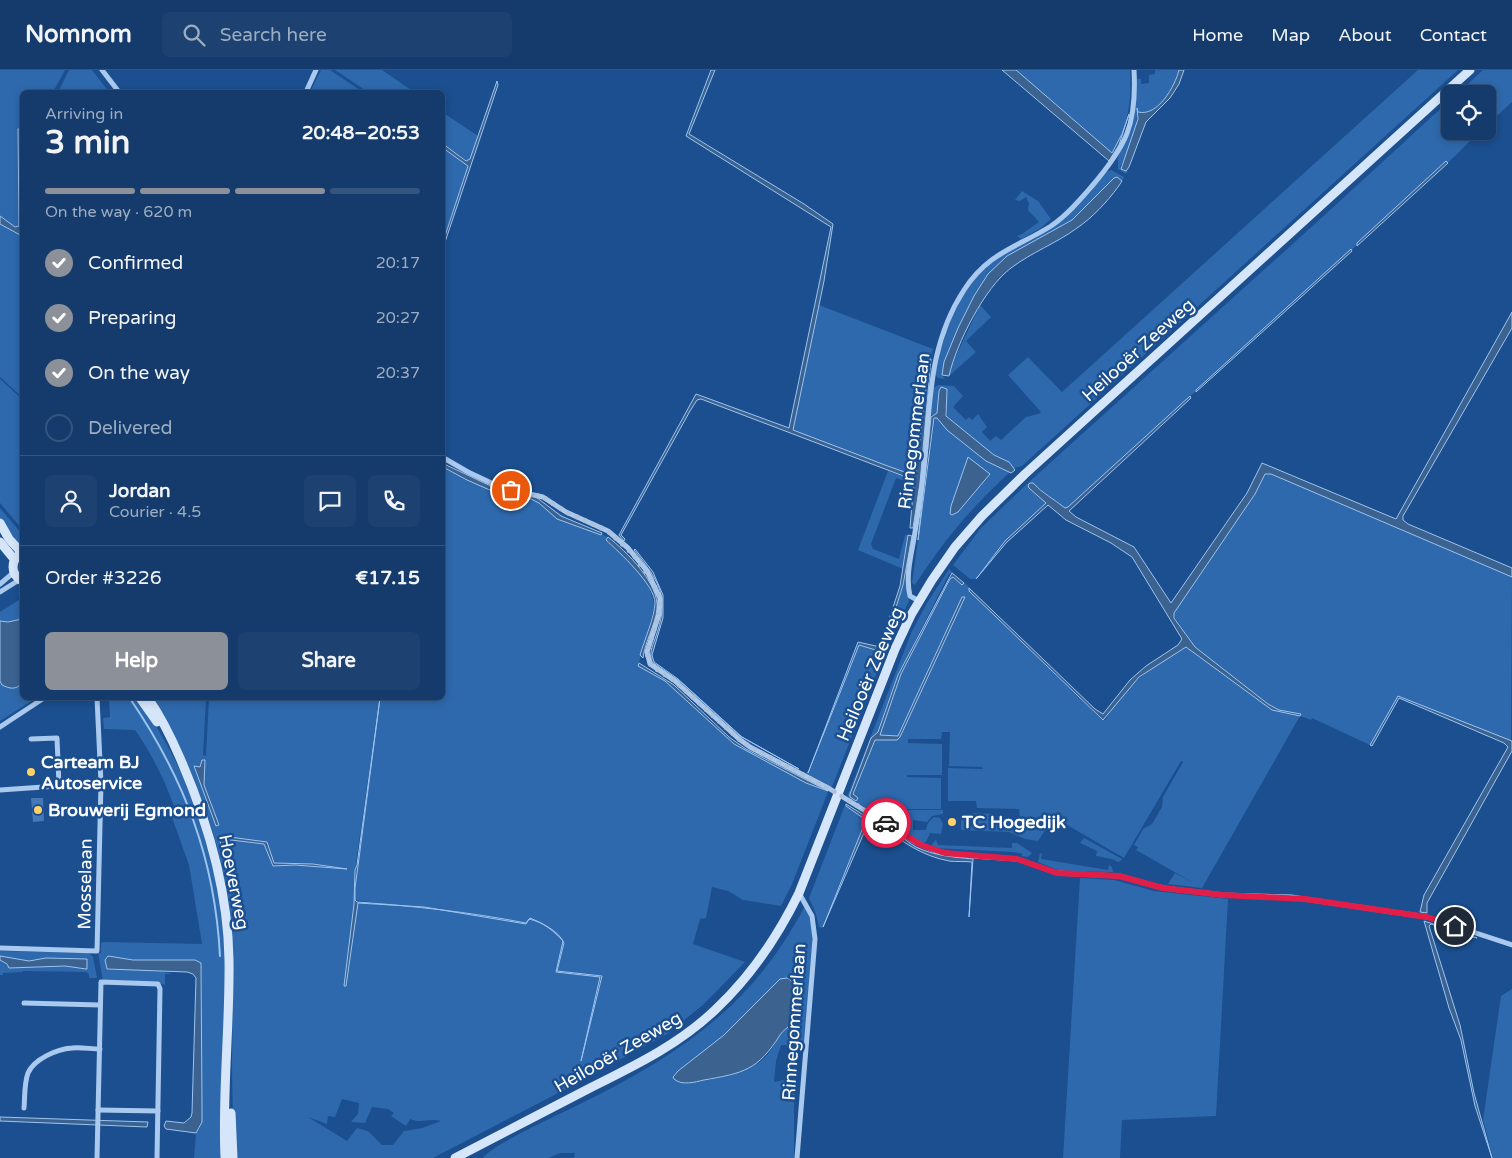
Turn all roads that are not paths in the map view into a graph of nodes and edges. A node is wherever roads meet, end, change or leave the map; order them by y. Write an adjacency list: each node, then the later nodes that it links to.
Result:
1 (102, 70): 5 (street)
2 (316, 70): 6 (street)
3 (1134, 70): 14 (street, Rinnegommerlaan)
4 (1470, 70): 14 (street, Heilooër Zeeweg)
5 (117, 90)
6 (307, 90)
7 (445, 460): 25 (street)
8 (0, 523): 10 (street)
9 (0, 542): 10 (street)
10 (20, 555): 11 (street)
11 (18, 578): 12 (street); 13 (street)
12 (0, 584)
13 (0, 592)
14 (919, 602): 25 (street, Heilooër Zeeweg)
15 (41, 700): 19 (street)
16 (97, 700): 22 (street, Mosselaan)
17 (141, 700): 21 (street, Hoeverweg)
18 (149, 700): 21 (street, Hoeverweg)
19 (0, 727)
20 (31, 739): 23 (street)
21 (180, 758): 31 (street, Hoeverweg)
22 (101, 783): 23 (street); 28 (street, Mosselaan)
23 (59, 784): 24 (street)
24 (0, 790)
25 (839, 794): 26 (street, Heilooër Zeeweg); 27 (street)
26 (799, 892): 40 (street, Heilooër Zeeweg); 41 (street, Rinnegommerlaan)
27 (1512, 945)
28 (0, 948)
29 (24, 1003): 30 (street)
30 (100, 1006): 32 (street); 35 (street)
31 (229, 1017): 38 (street, Hoeverweg); 39 (street, Hoeverweg)
32 (100, 1049): 33 (street); 34 (street)
33 (24, 1108)
34 (98, 1110): 35 (street); 36 (street)
35 (158, 1111): 37 (street)
36 (97, 1158)
37 (157, 1158)
38 (224, 1158)
39 (233, 1158)
40 (455, 1158)
41 (798, 1158)

